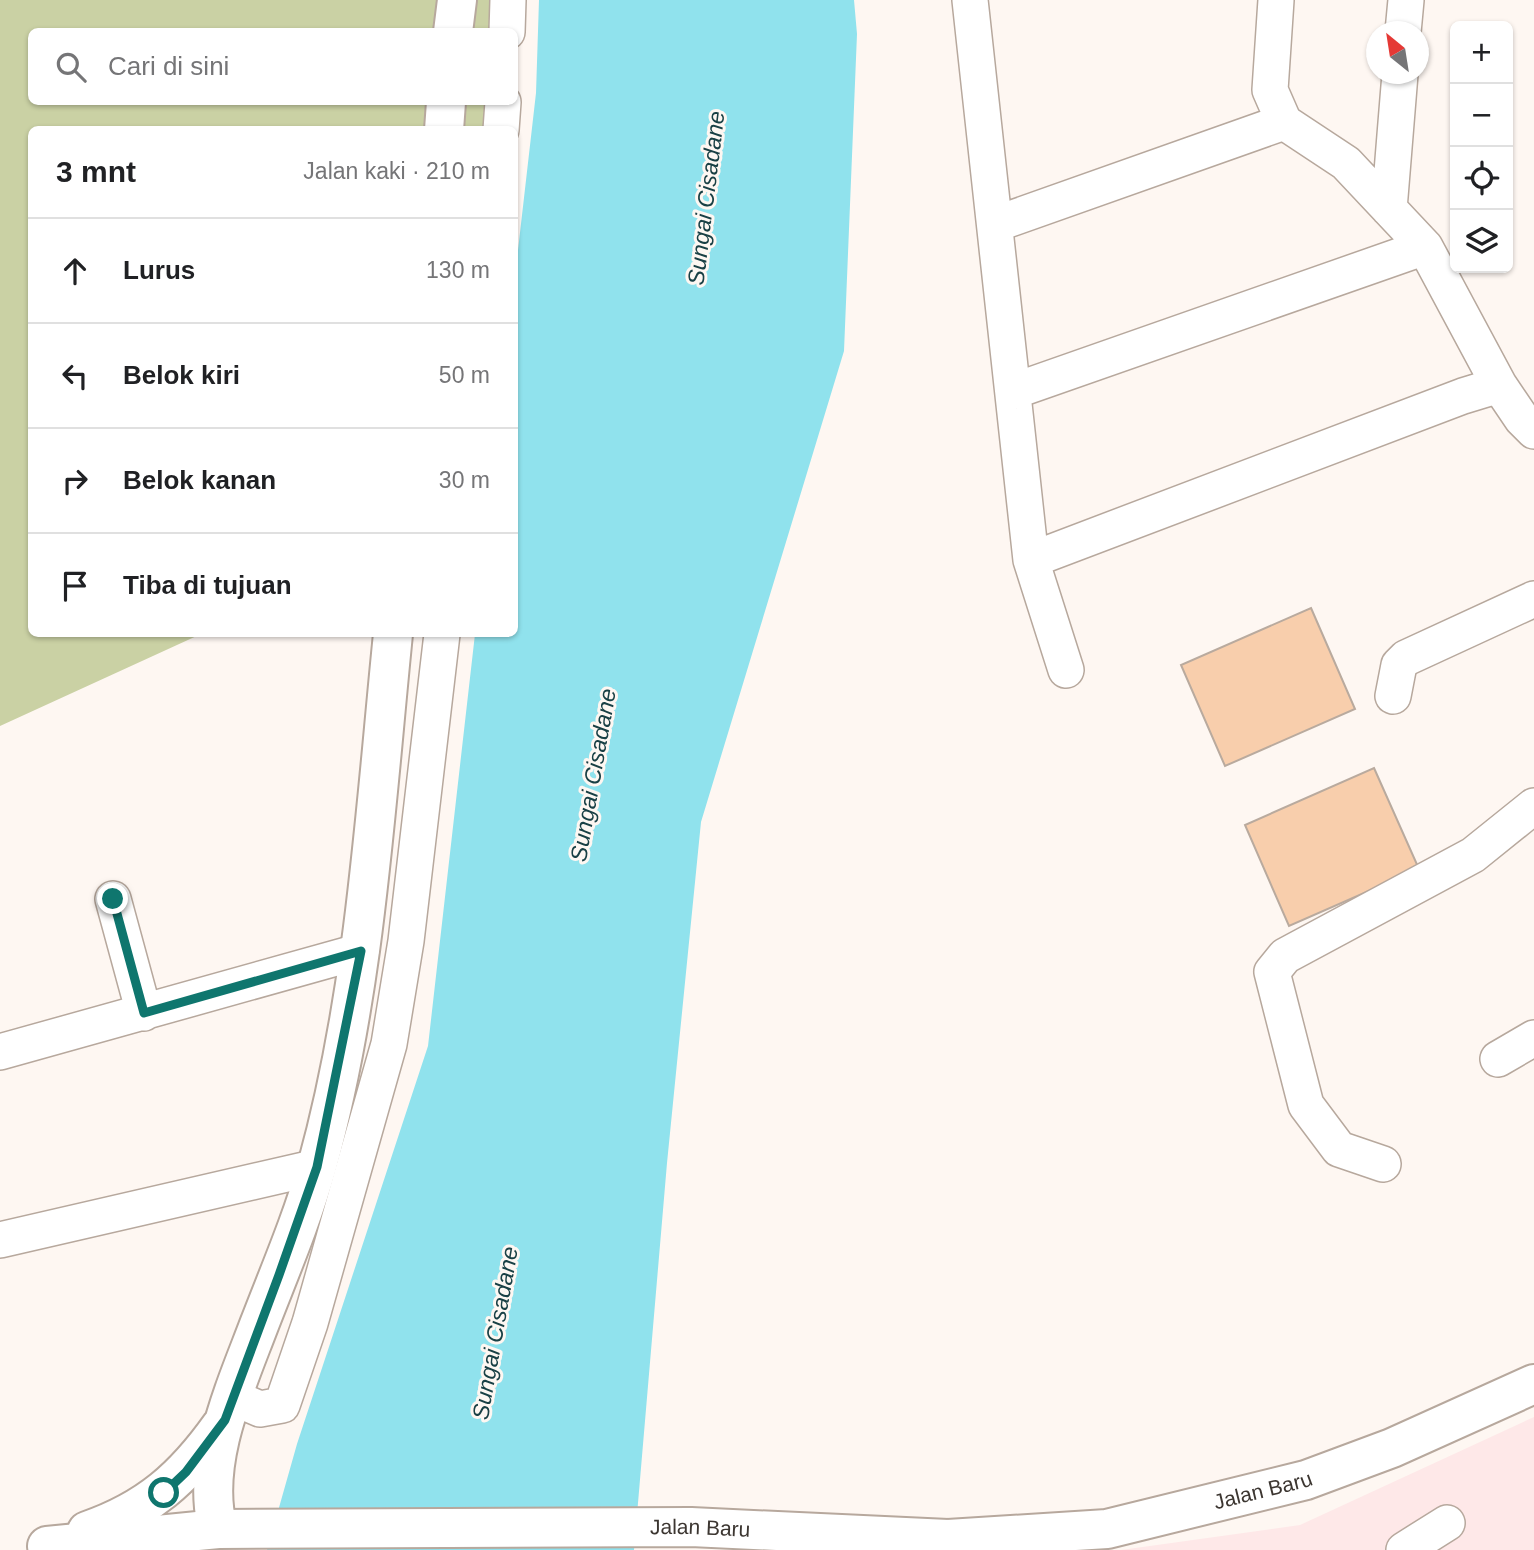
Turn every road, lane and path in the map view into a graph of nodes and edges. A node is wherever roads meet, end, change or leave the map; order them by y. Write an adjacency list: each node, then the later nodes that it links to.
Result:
1 (457, 0): 7 (main road)
2 (508, 0): 8 (street)
3 (970, 0): 16 (street)
4 (1276, 0): 12 (street)
5 (1406, 0): 6 (street)
6 (1404, 21)
7 (454, 28)
8 (507, 28)
9 (1399, 84): 15 (street)
10 (446, 105): 13 (main road)
11 (503, 105): 14 (street)
12 (1284, 122): 15 (street); 16 (street)
13 (444, 126)
14 (501, 126)
15 (1389, 209): 17 (street)
16 (996, 224): 19 (street)
17 (1425, 247): 18 (street); 19 (street)
18 (1499, 385): 20 (street); 21 (street)
19 (1014, 391): 21 (street)
20 (1534, 431)
21 (1031, 560): 25 (street)
22 (1534, 599): 26 (street)
23 (393, 637): 29 (main road)
24 (442, 637): 38 (street)
25 (1066, 670)
26 (1394, 696)
27 (1534, 806): 34 (street)
28 (113, 899): 30 (street)
29 (361, 951): 30 (street); 35 (main road)
30 (144, 1013): 32 (street)
31 (1534, 1038): 33 (street)
32 (0, 1052)
33 (1498, 1059)
34 (1383, 1164)
35 (317, 1167): 36 (street); 38 (main road)
36 (0, 1240)
37 (1534, 1384): 41 (main road, Jalan Baru)
38 (228, 1409): 40 (main road); 42 (main road)
39 (1447, 1523): 43 (street)
40 (228, 1529): 41 (main road, Jalan Baru); 42 (main road, Jalan Baru)
41 (891, 1544)
42 (41, 1548)
43 (1404, 1550)

